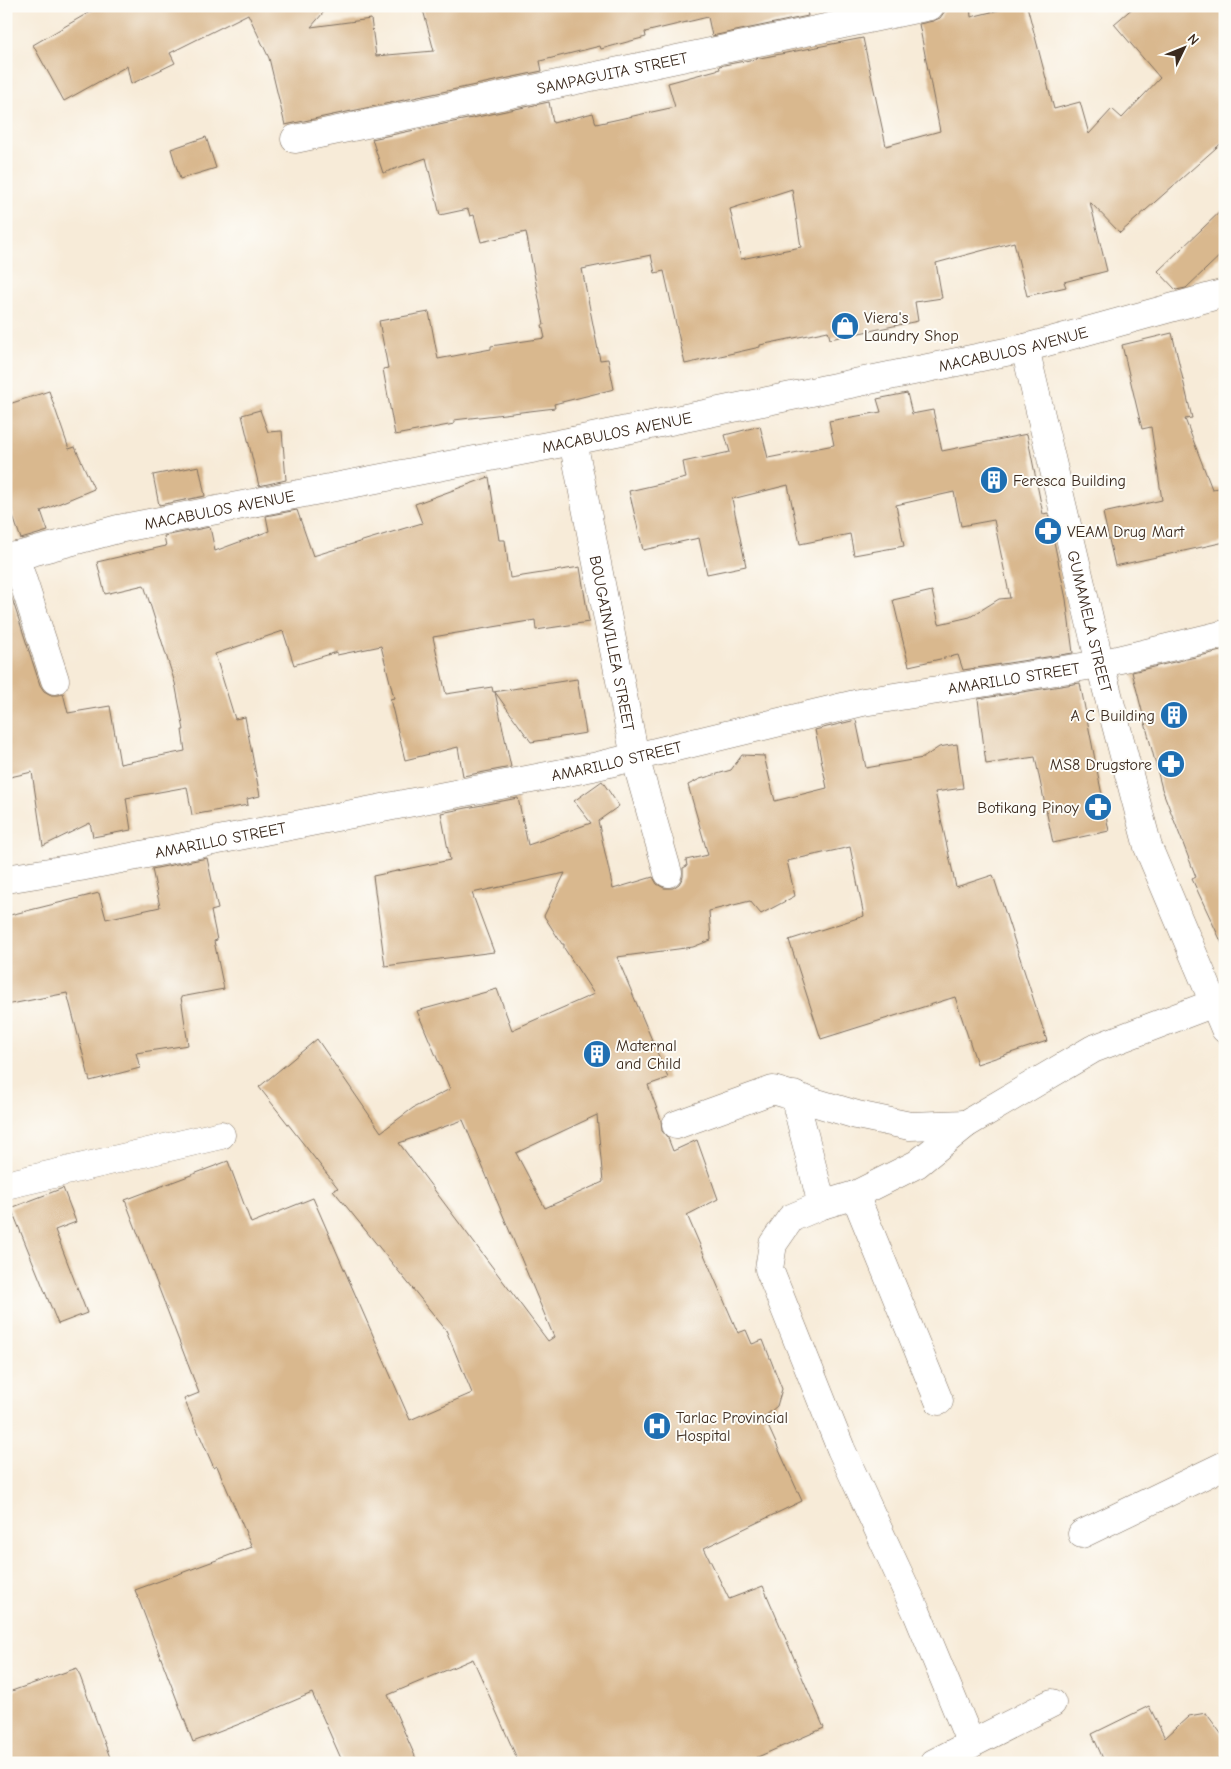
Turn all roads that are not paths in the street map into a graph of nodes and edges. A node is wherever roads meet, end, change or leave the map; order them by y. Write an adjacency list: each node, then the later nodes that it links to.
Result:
1 (930, 6): 2 (street, SAMPAGUITA STREET)
2 (295, 139)
3 (1225, 293): 4 (street, MACABULOS AVENUE)
4 (1025, 348): 5 (street, MACABULOS AVENUE); 8 (street, GUMAMELA STREET)
5 (573, 441): 6 (street, MACABULOS AVENUE); 10 (street, BOUGAINVILLEA STREET)
6 (11, 557): 9 (street)
7 (1225, 634): 8 (street, AMARILLO STREET)
8 (1100, 664): 10 (street, AMARILLO STREET); 13 (street, GUMAMELA STREET)
9 (55, 680)
10 (635, 756): 11 (street, BOUGAINVILLEA STREET); 12 (street, AMARILLO STREET)
11 (668, 873)
12 (6, 879)
13 (1219, 1001): 14 (street, GUMAMELA STREET); 16 (street)
14 (1225, 1029)
15 (794, 1095): 16 (street); 17 (street); 21 (street)
16 (966, 1124): 20 (street)
17 (676, 1125)
18 (221, 1135): 19 (street)
19 (6, 1185)
20 (855, 1194): 21 (street); 22 (street)
21 (822, 1205): 26 (street)
22 (940, 1401)
23 (1225, 1465): 24 (street)
24 (1082, 1534)
25 (1052, 1704): 26 (street)
26 (972, 1744): 27 (street)
27 (934, 1763)

